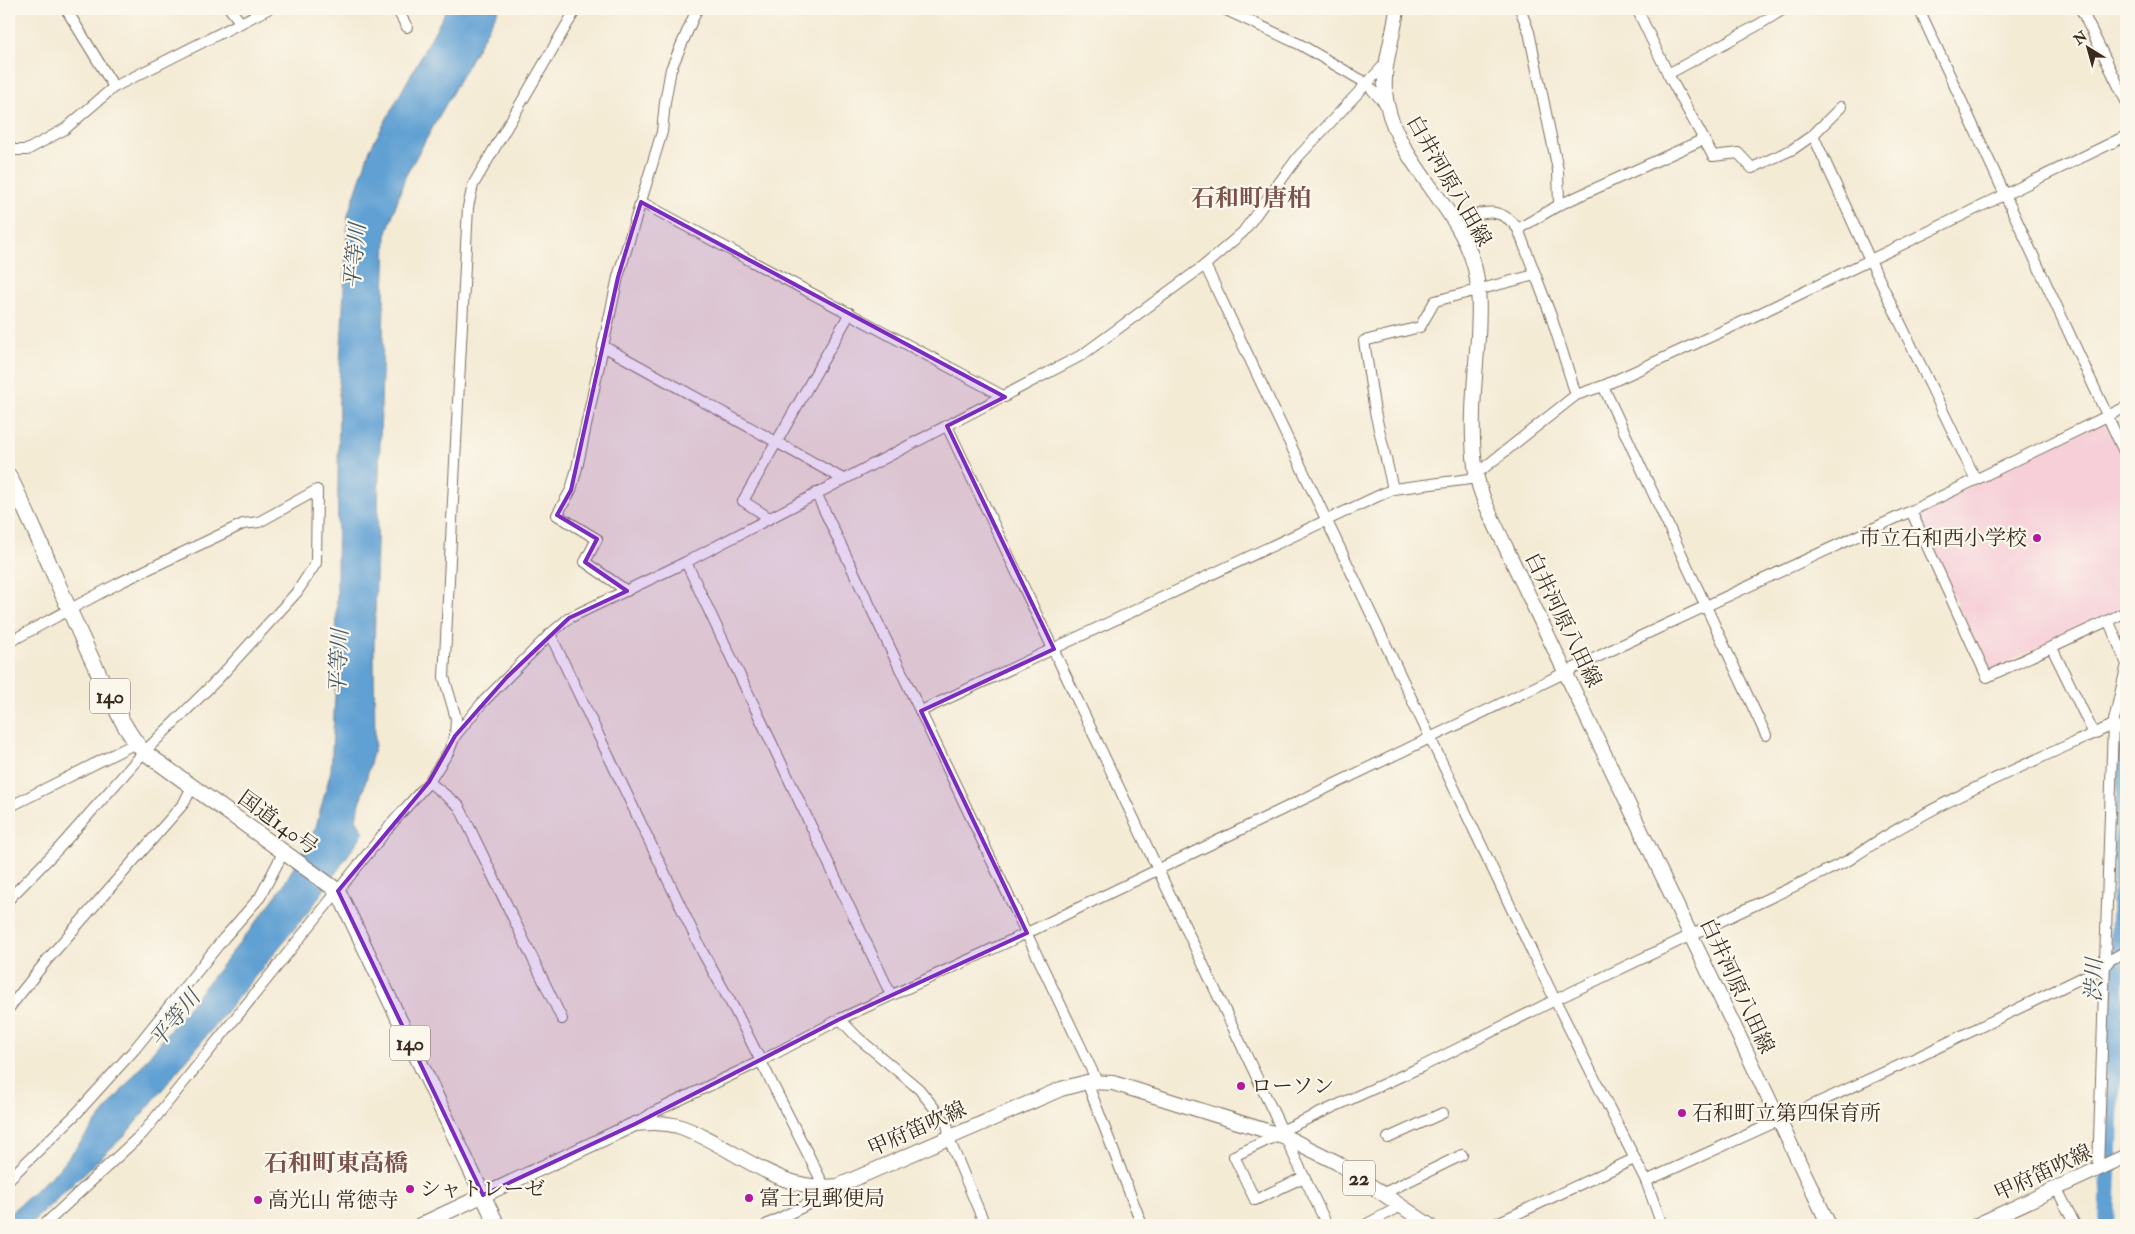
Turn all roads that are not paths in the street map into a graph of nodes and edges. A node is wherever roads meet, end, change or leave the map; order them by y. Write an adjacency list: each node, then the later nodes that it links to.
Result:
1 (66, 9): 19 (street)
2 (230, 9): 14 (street)
3 (268, 9): 14 (street)
4 (397, 9): 15 (street)
5 (576, 9): 72 (street)
6 (698, 9): 28 (street)
7 (1224, 9): 18 (street)
8 (1397, 9): 16 (main road, 白井河原八田線)
9 (1520, 9): 29 (street)
10 (1637, 9): 17 (street)
11 (1784, 9): 17 (street)
12 (1919, 9): 27 (street)
13 (2081, 9): 20 (street)
14 (241, 23): 19 (street)
15 (407, 27)
16 (1386, 63): 18 (street); 21 (main road, 白井河原八田線)
17 (1668, 74): 25 (street)
18 (1366, 83): 21 (street); 33 (street)
19 (114, 87): 26 (street)
20 (2126, 102)
21 (1388, 107): 30 (main road, 白井河原八田線)
22 (1841, 107): 23 (street)
23 (1813, 135): 25 (street); 32 (street)
24 (2126, 136): 27 (street)
25 (1702, 140): 29 (street)
26 (9, 147)
27 (2004, 194): 32 (street); 42 (street)
28 (641, 202): 36 (street); 37 (street)
29 (1559, 206): 31 (street)
30 (1454, 223): 31 (street); 35 (main road, 白井河原八田線)
31 (1518, 229): 34 (street)
32 (1870, 260): 38 (street); 49 (street)
33 (1205, 265): 40 (street); 54 (street)
34 (1535, 275): 35 (street); 39 (street)
35 (1478, 290): 46 (main road, 白井河原八田線); 50 (street)
36 (850, 312): 40 (street); 44 (street)
37 (604, 346): 44 (street); 56 (street)
38 (1603, 386): 39 (street); 57 (street)
39 (1576, 395): 46 (street)
40 (1005, 397): 43 (street)
41 (2126, 407): 42 (street)
42 (2108, 416): 45 (street); 49 (street)
43 (947, 426): 48 (street); 64 (street)
44 (778, 443): 48 (street); 53 (street)
45 (2126, 456)
46 (1476, 473): 50 (street); 67 (main road, 白井河原八田線)
47 (9, 476): 58 (highway, 国道140号 / 140)
48 (843, 479): 51 (street)
49 (1976, 480): 52 (street)
50 (1393, 489): 54 (street)
51 (816, 494): 53 (street); 68 (street)
52 (1911, 511): 57 (street); 63 (street)
53 (768, 517): 55 (street)
54 (1325, 520): 64 (street); 73 (street)
55 (686, 562): 56 (street); 86 (street)
56 (627, 591): 61 (street)
57 (1706, 606): 67 (street); 71 (street)
58 (68, 612): 62 (street); 74 (highway, 国道140号 / 140); 74 (street)
59 (2126, 612): 60 (street)
60 (2109, 622): 63 (street); 65 (street)
61 (550, 634): 72 (street); 91 (street)
62 (9, 642)
63 (2052, 648): 70 (street)
64 (1054, 649): 68 (street); 79 (street)
65 (2126, 662)
66 (2126, 668): 69 (street)
67 (1566, 673): 73 (street); 83 (main road, 白井河原八田線)
68 (921, 710): 82 (street)
69 (2120, 729): 70 (street); 85 (street)
70 (2094, 734): 83 (street)
71 (1766, 735)
72 (455, 736): 75 (street)
73 (1430, 737): 79 (street); 87 (street)
74 (140, 748): 76 (highway, 国道140号 / 140); 77 (street); 81 (street)
75 (429, 782): 80 (street); 89 (street)
76 (192, 787): 78 (highway, 国道140号 / 140); 88 (street)
77 (9, 808)
78 (284, 854): 80 (highway, 国道140号 / 140); 104 (street)
79 (1157, 869): 82 (street); 96 (street)
80 (336, 890): 109 (highway, 国道140号 / 140); 111 (street)
81 (9, 899)
82 (1027, 933): 86 (street); 92 (street)
83 (1692, 937): 87 (street); 94 (main road, 白井河原八田線)
84 (2126, 951): 85 (street)
85 (2107, 964): 94 (street); 102 (street)
86 (891, 995): 90 (street)
87 (1556, 1000): 96 (street); 101 (street)
88 (9, 1008)
89 (562, 1019)
90 (840, 1019): 91 (street); 97 (street)
91 (761, 1061): 95 (street); 106 (street)
92 (1092, 1081): 96 (main road, 甲府笛吹線 / 22); 97 (main road, 甲府笛吹線 / 22); 116 (street)
93 (1442, 1113): 98 (street)
94 (1780, 1121): 105 (street); 122 (main road, 白井河原八田線)
95 (635, 1124): 106 (main road, 甲府笛吹線 / 22); 109 (main road, 甲府笛吹線 / 22)
96 (1282, 1134): 103 (street); 103 (street); 108 (main road, 甲府笛吹線 / 22)
97 (952, 1136): 106 (main road, 甲府笛吹線 / 22); 115 (street)
98 (1388, 1138)
99 (1462, 1155): 108 (street)
100 (2126, 1156): 102 (main road, 甲府笛吹線)
101 (1634, 1159): 105 (street); 120 (street)
102 (2100, 1168): 107 (main road, 甲府笛吹線)
103 (1304, 1177): 117 (street)
104 (9, 1179)
105 (1646, 1181): 121 (street)
106 (825, 1188): 114 (street)
107 (2057, 1189): 123 (main road, 甲府笛吹線); 124 (street)
108 (1382, 1194): 110 (main road, 甲府笛吹線 / 22)
109 (483, 1195): 112 (main road, 甲府笛吹線 / 22); 113 (highway, 国道140号 / 140)
110 (1401, 1206): 118 (street); 119 (main road, 甲府笛吹線 / 22)
111 (44, 1225)
112 (420, 1225)
113 (497, 1225)
114 (766, 1225)
115 (984, 1225)
116 (1142, 1225)
117 (1327, 1225)
118 (1365, 1225)
119 (1429, 1225)
120 (1492, 1225)
121 (1662, 1225)
122 (1829, 1225)
123 (1977, 1225)
124 (2076, 1225)

